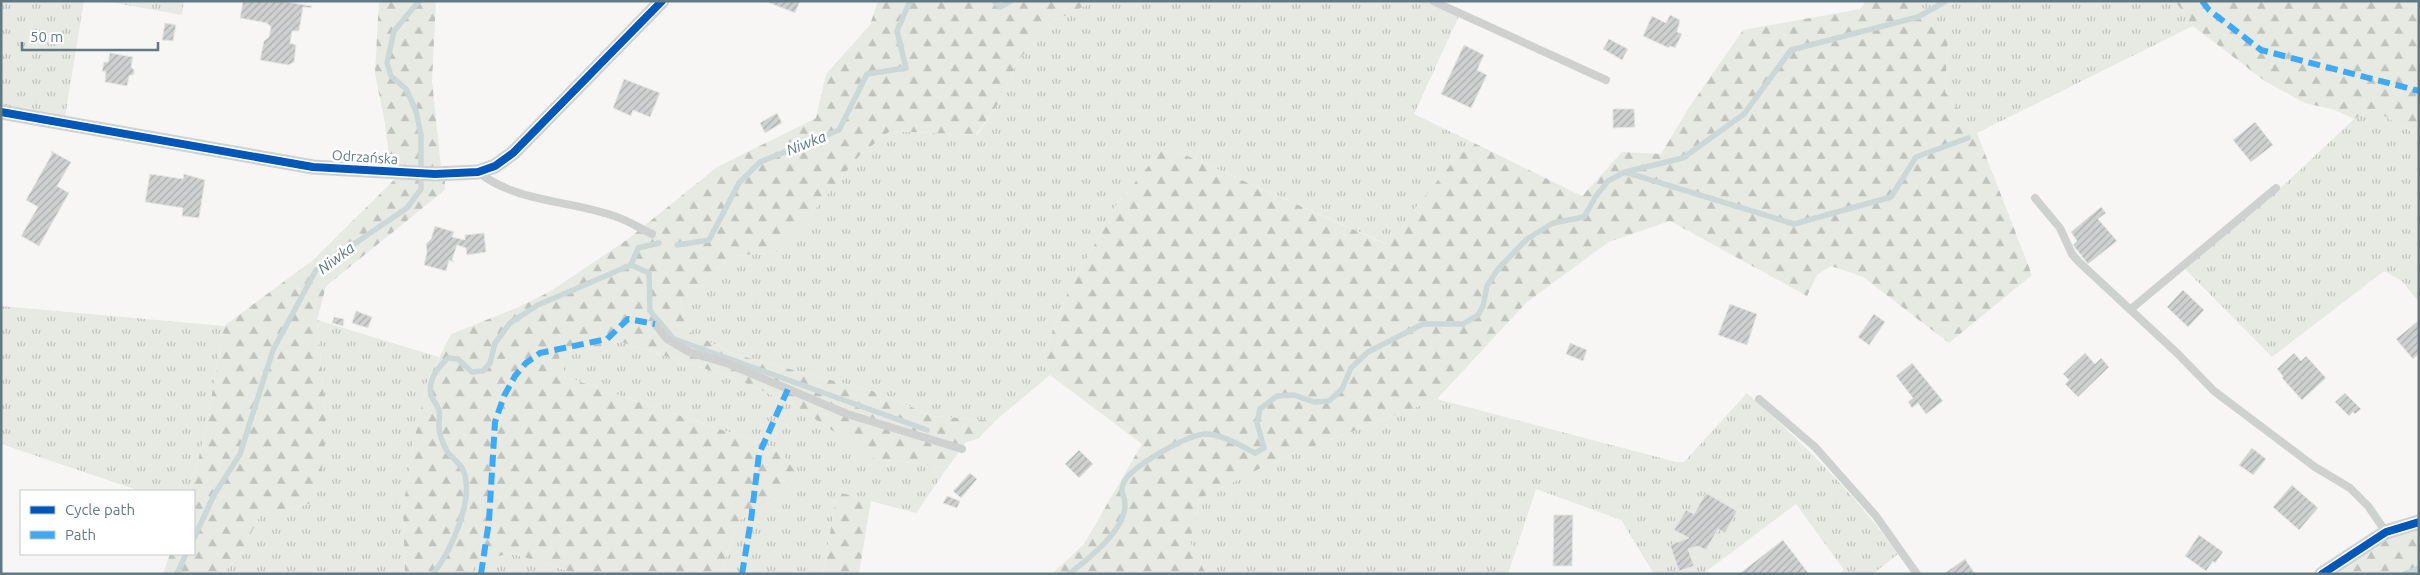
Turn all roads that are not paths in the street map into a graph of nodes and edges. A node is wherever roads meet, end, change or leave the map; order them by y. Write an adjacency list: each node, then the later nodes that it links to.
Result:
1 (662, 1): 5 (street, Odrzańska)
2 (1433, 1): 3 (lane)
3 (1606, 80)
4 (1, 112): 5 (street, Odrzańska)
5 (478, 172): 8 (lane)
6 (2276, 188): 9 (lane)
7 (2034, 198): 9 (lane)
8 (652, 234)
9 (2131, 309): 14 (lane)
10 (655, 324): 12 (lane)
11 (1759, 399): 15 (lane)
12 (962, 449)
13 (2419, 522): 14 (street)
14 (2386, 532): 16 (street)
15 (1917, 574)
16 (2322, 574)

